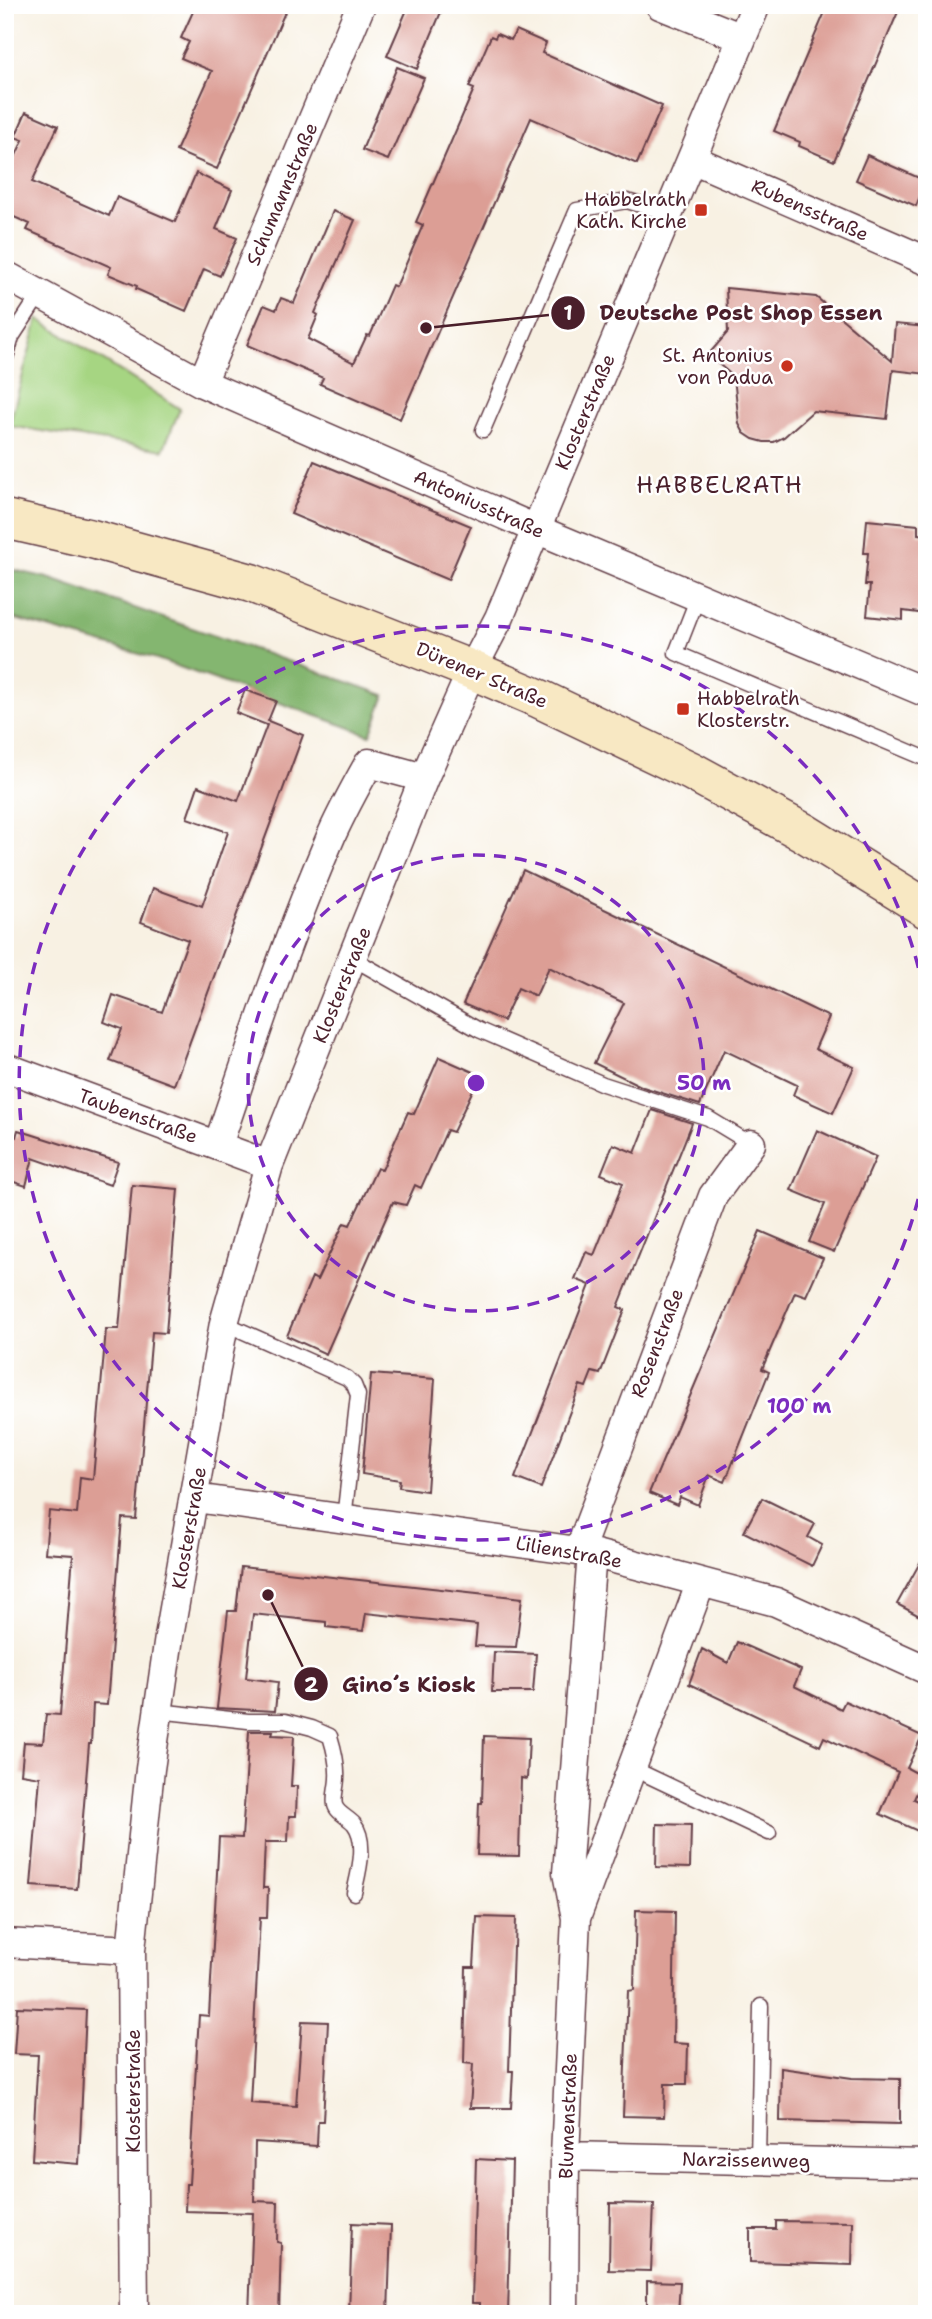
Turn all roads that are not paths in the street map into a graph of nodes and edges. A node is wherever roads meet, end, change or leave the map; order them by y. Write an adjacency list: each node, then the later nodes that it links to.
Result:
1 (361, 5): 11 (street, Schumannstraße)
2 (660, 5): 4 (street)
3 (755, 5): 4 (street, Klosterstraße)
4 (742, 38): 5 (street, Klosterstraße)
5 (692, 159): 6 (street, Klosterstraße); 7 (street, Rubensstraße)
6 (668, 213): 12 (lane); 14 (street, Klosterstraße)
7 (927, 261)
8 (5, 275): 9 (street, Antoniusstraße)
9 (40, 294): 10 (lane); 11 (street, Antoniusstraße)
10 (5, 360)
11 (202, 383): 14 (street, Antoniusstraße)
12 (483, 430)
13 (5, 519): 16 (main road, Dürener Straße)
14 (536, 529): 15 (street, Antoniusstraße); 16 (street, Klosterstraße)
15 (698, 597): 17 (street, Antoniusstraße); 18 (lane)
16 (472, 670): 19 (street, Klosterstraße); 20 (main road, Dürener Straße)
17 (927, 693)
18 (927, 759)
19 (424, 778): 21 (street, Klosterstraße); 24 (street)
20 (927, 909)
21 (352, 958): 23 (lane); 25 (street, Klosterstraße)
22 (5, 1067): 24 (street, Taubenstraße)
23 (751, 1144): 29 (street, Rosenstraße)
24 (218, 1145): 25 (street, Taubenstraße)
25 (269, 1165): 26 (street, Klosterstraße)
26 (224, 1323): 27 (street, Klosterstraße); 28 (lane)
27 (195, 1498): 28 (street, Lilienstraße); 32 (street, Klosterstraße)
28 (344, 1518): 29 (street, Lilienstraße)
29 (585, 1552): 30 (street, Lilienstraße); 36 (street, Blumenstraße)
30 (702, 1582): 31 (street, Lilienstraße); 33 (street, Blumenstraße)
31 (927, 1670)
32 (158, 1711): 35 (lane); 38 (street, Klosterstraße)
33 (632, 1768): 34 (lane); 36 (street, Blumenstraße)
34 (769, 1833)
35 (354, 1893)
36 (576, 1918): 40 (street, Blumenstraße)
37 (5, 1943): 38 (street)
38 (131, 1950): 43 (street, Klosterstraße)
39 (761, 2006): 41 (lane)
40 (565, 2156): 41 (street, Narzissenweg); 44 (street, Blumenstraße)
41 (758, 2160): 42 (street, Narzissenweg)
42 (927, 2164)
43 (134, 2314)
44 (564, 2314)

